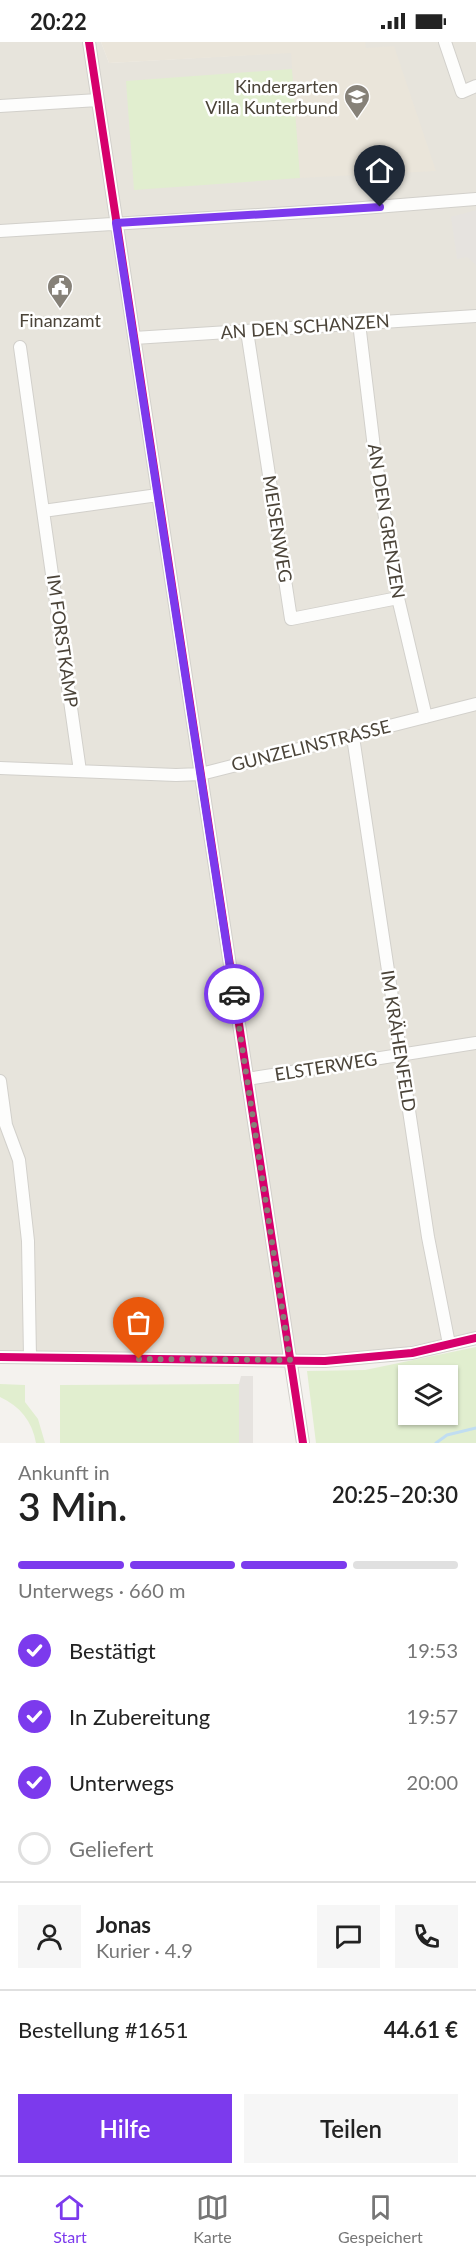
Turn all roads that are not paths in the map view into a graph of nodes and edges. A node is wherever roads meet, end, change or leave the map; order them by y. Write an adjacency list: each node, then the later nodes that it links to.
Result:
1 (88, 42): 4 (street)
2 (445, 42): 3 (street)
3 (476, 86)
4 (98, 100): 5 (street); 7 (street)
5 (0, 106)
6 (476, 199): 7 (street)
7 (116, 223): 8 (street); 12 (street)
8 (0, 231)
9 (476, 316): 10 (street, AN DEN SCHANZEN)
10 (359, 322): 11 (street, AN DEN SCHANZEN); 16 (street, AN DEN GRENZEN)
11 (247, 331): 12 (street, AN DEN SCHANZEN); 16 (street, MEISENWEG)
12 (134, 339): 14 (street)
13 (20, 347): 15 (street, IM FORSTKAMP)
14 (158, 495): 15 (street); 22 (street)
15 (44, 511): 21 (street, IM FORSTKAMP)
16 (398, 598): 18 (street, AN DEN GRENZEN)
17 (476, 704): 18 (street, GUNZELINSTRASSE)
18 (426, 717): 19 (street, GUNZELINSTRASSE)
19 (353, 737): 22 (street, GUNZELINSTRASSE); 24 (street, IM KRÄHENFELD)
20 (0, 768): 21 (street, GUNZELINSTRASSE)
21 (80, 771): 22 (street, GUNZELINSTRASSE)
22 (201, 774): 25 (street)
23 (476, 1043): 24 (street, ELSTERWEG)
24 (400, 1056): 25 (street, ELSTERWEG); 28 (street, IM KRÄHENFELD)
25 (247, 1079): 31 (street)
26 (0, 1081): 30 (street)
27 (476, 1338): 28 (street)
28 (449, 1344): 31 (street)
29 (0, 1357): 30 (street)
30 (30, 1357): 31 (street)
31 (290, 1360): 32 (street)
32 (303, 1443)

